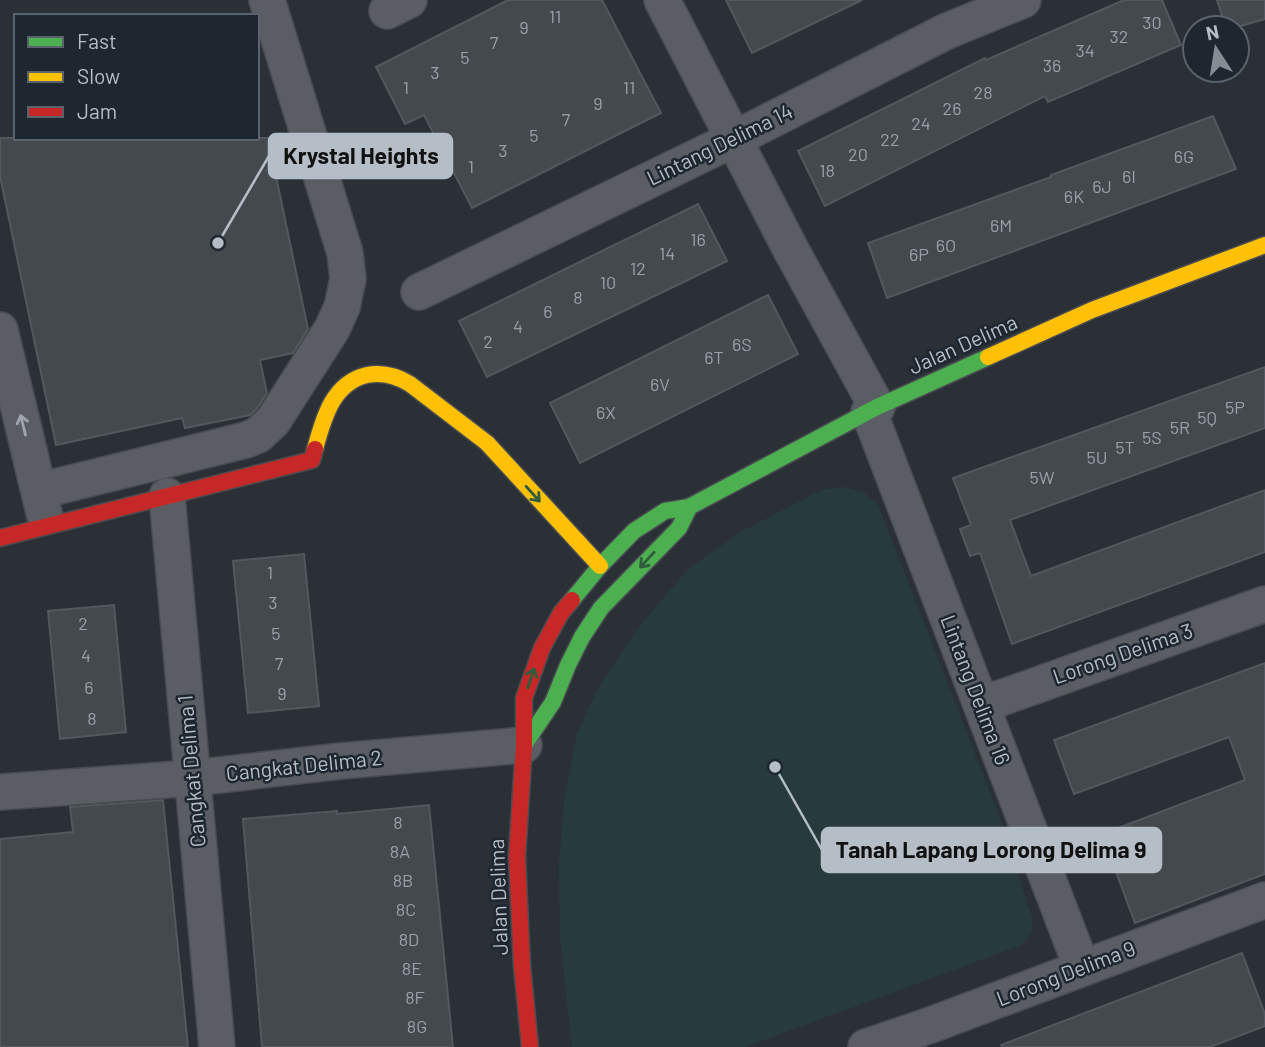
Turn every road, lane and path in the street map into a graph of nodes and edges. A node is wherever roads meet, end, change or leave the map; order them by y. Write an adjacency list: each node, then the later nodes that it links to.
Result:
1 (267, 0): 9 (street)
2 (662, 0): 4 (street, Lintang Delima 16)
3 (1023, 0): 4 (street, Lintang Delima 14)
4 (734, 139): 6 (street, Lintang Delima 14); 8 (street, Lintang Delima 16)
5 (1265, 245): 8 (street, Jalan Delima)
6 (419, 292)
7 (0, 330): 9 (street, one-way to 7)
8 (873, 410): 11 (street, Jalan Delima); 16 (street, Lintang Delima 16)
9 (39, 491): 12 (street)
10 (167, 496): 12 (street); 14 (street, one-way to 14); 18 (street, Cangkat Delima 1)
11 (689, 507): 14 (street, Jalan Delima); 17 (street, Jalan Delima, one-way to 17)
12 (47, 526): 13 (street)
13 (0, 538)
14 (600, 566): 17 (street, Jalan Delima, one-way to 14)
15 (1265, 604): 16 (street, Lorong Delima 3)
16 (981, 705): 21 (street, Lintang Delima 16)
17 (524, 745): 18 (street, Cangkat Delima 2); 23 (street, Jalan Delima)
18 (193, 778): 19 (street, Cangkat Delima 2); 22 (street, Cangkat Delima 1)
19 (0, 792)
20 (1265, 900): 21 (street, Lorong Delima 9)
21 (1082, 968): 24 (street, Lorong Delima 9)
22 (217, 1047)
23 (530, 1047)
24 (866, 1047)

